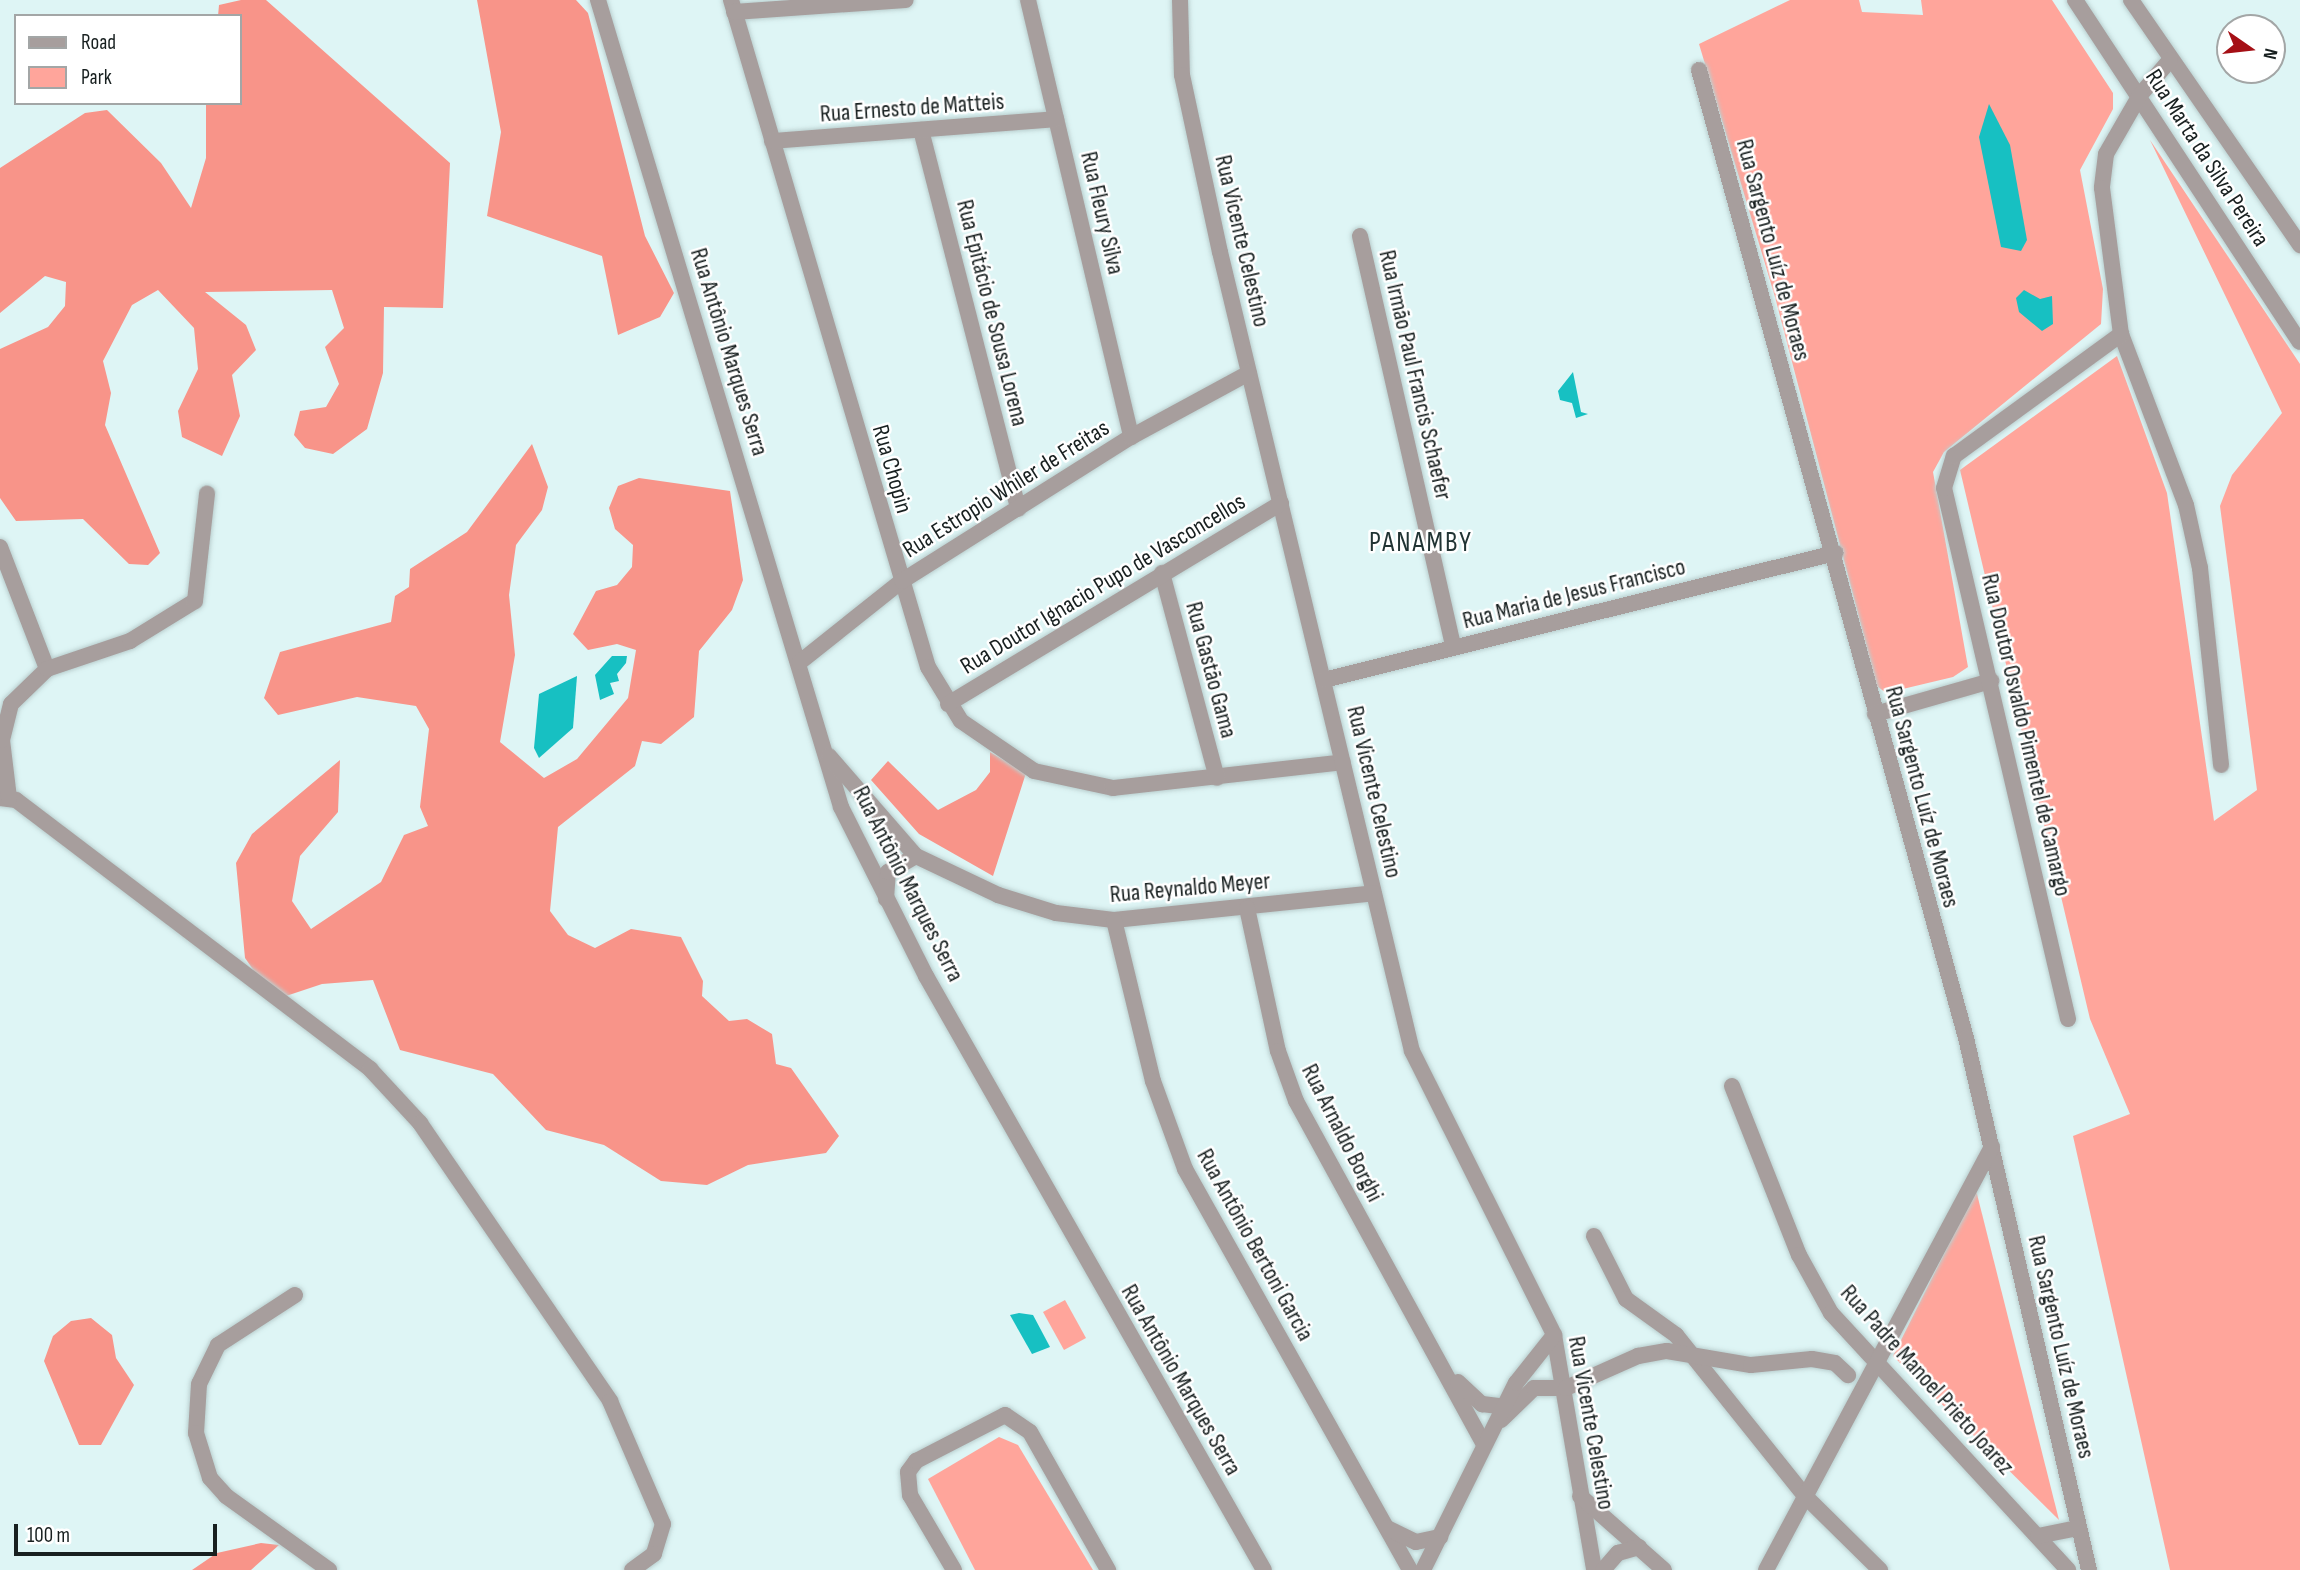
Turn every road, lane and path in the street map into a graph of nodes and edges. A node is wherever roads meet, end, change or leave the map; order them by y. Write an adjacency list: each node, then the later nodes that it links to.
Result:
1 (598, 0): 28 (street, Rua Antônio Marques Serra)
2 (906, 0): 7 (street)
3 (1028, 0): 11 (street, Rua Fleury Silva)
4 (1180, 0): 18 (street, Rua Vicente Celestino)
5 (2075, 0): 10 (street, Rua Marta da Silva Pereira)
6 (2131, 0): 8 (street, Rua Marta da Silva Pereira)
7 (733, 6): 13 (street, Rua Chopin)
8 (2169, 60): 10 (street); 15 (street, Rua Marta da Silva Pereira)
9 (1699, 70): 24 (street, Rua Sargento Luíz de Moraes)
10 (2140, 95): 16 (street); 17 (street, Rua Marta da Silva Pereira)
11 (1056, 119): 12 (street, Rua Ernesto de Matteis); 19 (street, Rua Fleury Silva)
12 (921, 130): 13 (street, Rua Ernesto de Matteis); 22 (street, Rua Epitácio de Sousa Lorena)
13 (772, 141): 26 (street, Rua Chopin)
14 (1360, 236): 27 (street, Rua Irmão Paul Francis Schaefer)
15 (2300, 244)
16 (2121, 334): 31 (street, Rua Doutor Osvaldo Pimentel de Camargo); 36 (street)
17 (2300, 342)
18 (1249, 373): 19 (street, Rua Estropio Whiler de Freitas); 21 (street, Rua Vicente Celestino)
19 (1132, 437): 22 (street, Rua Estropio Whiler de Freitas)
20 (207, 494): 29 (street)
21 (1281, 503): 25 (street, Rua Doutor Ignacio Pupo de Vasconcellos); 30 (street, Rua Vicente Celestino)
22 (1018, 509): 26 (street, Rua Estropio Whiler de Freitas)
23 (0, 547): 29 (street)
24 (1835, 553): 27 (street, Rua Maria de Jesus Francisco); 33 (street, Rua Sargento Luíz de Moraes)
25 (1162, 573): 32 (street, Rua Doutor Ignacio Pupo de Vasconcellos); 37 (street, Rua Gastão Gama)
26 (902, 581): 28 (street, Rua Estropio Whiler de Freitas); 32 (street, Rua Chopin)
27 (1453, 646): 30 (street, Rua Maria de Jesus Francisco)
28 (800, 662): 34 (street, Rua Antônio Marques Serra)
29 (47, 669): 38 (street)
30 (1324, 680): 35 (street, Rua Vicente Celestino)
31 (1991, 681): 33 (street); 44 (street, Rua Doutor Osvaldo Pimentel de Camargo)
32 (948, 704): 37 (street, Rua Chopin)
33 (1875, 713): 46 (street, Rua Sargento Luíz de Moraes)
34 (821, 745): 39 (street, Rua Reynaldo Meyer); 41 (street, Rua Antônio Marques Serra)
35 (1343, 762): 37 (street, Rua Chopin); 40 (street, Rua Vicente Celestino)
36 (2221, 765)
37 (1217, 778)
38 (5, 798): 65 (street)
39 (916, 856): 41 (street); 43 (street, Rua Reynaldo Meyer)
40 (1374, 893): 42 (street, Rua Reynaldo Meyer); 49 (street, Rua Vicente Celestino)
41 (886, 901): 68 (street, Rua Antônio Marques Serra)
42 (1247, 908): 43 (street, Rua Reynaldo Meyer); 52 (street, Rua Arnaldo Borghi)
43 (1114, 920): 59 (street, Rua Antônio Bertoni Garcia)
44 (2068, 1019)
45 (1732, 1086): 50 (street, Rua Padre Manoel Prieto Joarez)
46 (1992, 1146): 50 (street); 60 (street, Rua Sargento Luíz de Moraes)
47 (1594, 1236): 51 (street)
48 (295, 1295): 64 (street)
49 (1554, 1335): 54 (street, Rua Vicente Celestino); 55 (street)
50 (1876, 1357): 57 (street); 61 (street, Rua Padre Manoel Prieto Joarez)
51 (1693, 1359): 53 (street); 54 (street); 57 (street)
52 (1440, 1362): 55 (street, Rua Arnaldo Borghi); 56 (street, Rua Arnaldo Borghi)
53 (1848, 1375)
54 (1566, 1388): 55 (street); 58 (street, Rua Vicente Celestino)
55 (1503, 1413): 56 (street)
56 (1484, 1446): 62 (street)
57 (1804, 1495): 74 (street); 75 (street)
58 (1580, 1496): 63 (street); 71 (street, Rua Vicente Celestino)
59 (1387, 1528): 62 (street); 69 (street, Rua Antônio Bertoni Garcia)
60 (2080, 1534): 61 (street); 77 (street, Rua Sargento Luíz de Moraes); 78 (street, Rua Sargento Luíz de Moraes)
61 (2038, 1536): 76 (street, Rua Padre Manoel Prieto Joarez)
62 (1440, 1537): 70 (street)
63 (1639, 1547): 72 (street); 73 (street)
64 (329, 1570)
65 (632, 1570)
66 (954, 1570): 67 (street)
67 (1108, 1570)
68 (1264, 1570)
69 (1410, 1570)
70 (1423, 1570)
71 (1594, 1570)
72 (1603, 1570)
73 (1664, 1570)
74 (1766, 1570)
75 (1880, 1570)
76 (2068, 1570)
77 (2080, 1570)
78 (2090, 1570)

